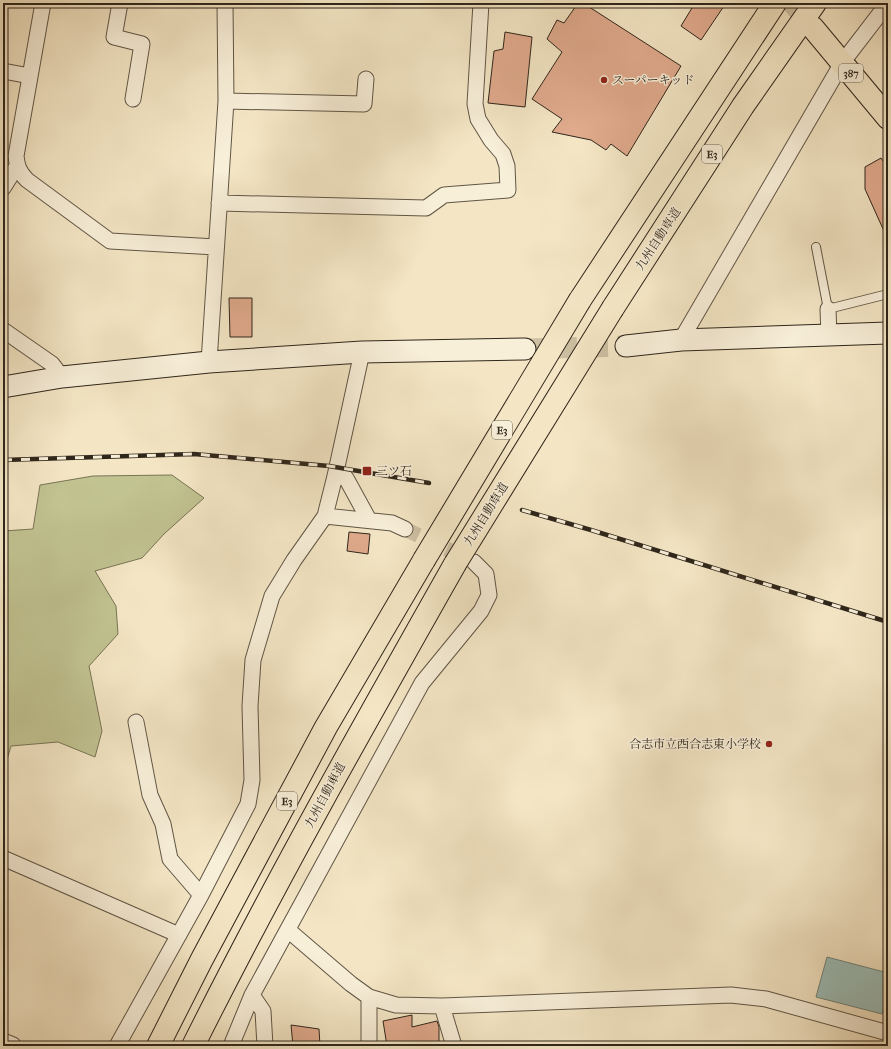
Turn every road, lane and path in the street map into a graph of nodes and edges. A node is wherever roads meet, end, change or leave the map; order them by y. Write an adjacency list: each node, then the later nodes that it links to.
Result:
1 (42, 3): 11 (street)
2 (120, 3): 13 (street)
3 (225, 3): 14 (street)
4 (481, 3): 18 (street)
5 (776, 3): 48 (highway, E3, bridge)
6 (815, 3): 37 (highway, 九州自動車道 / E3, bridge)
7 (888, 3): 9 (street)
8 (813, 28): 9 (highway, 387)
9 (842, 63): 15 (highway, 387); 26 (street)
10 (3, 71): 11 (street)
11 (30, 76): 16 (street)
12 (366, 78): 14 (street)
13 (133, 99)
14 (226, 101): 18 (street)
15 (888, 118)
16 (17, 166): 17 (street); 19 (street)
17 (3, 188)
18 (219, 203): 19 (street)
19 (216, 247): 30 (street)
20 (816, 247): 22 (lane)
21 (888, 294): 22 (lane)
22 (828, 309): 25 (street)
23 (3, 330): 31 (street)
24 (888, 333): 25 (street)
25 (829, 336): 26 (street)
26 (681, 340): 27 (street)
27 (626, 346)
28 (525, 349): 29 (street)
29 (362, 352): 30 (street); 33 (street)
30 (209, 362): 31 (street)
31 (62, 377): 32 (street)
32 (3, 387)
33 (340, 477): 34 (street); 35 (street)
34 (326, 511): 35 (street); 40 (street)
35 (369, 520): 36 (street)
36 (405, 529)
37 (465, 563): 41 (street); 49 (highway, 九州自動車道 / E3)
38 (136, 722): 40 (street)
39 (3, 858): 42 (street)
40 (201, 895): 42 (street)
41 (288, 930): 43 (street); 44 (street)
42 (179, 935): 47 (street)
43 (252, 995): 50 (street); 51 (street)
44 (369, 997): 45 (street); 52 (street)
45 (442, 1006): 46 (street); 53 (street)
46 (888, 1033)
47 (117, 1046)
48 (158, 1046)
49 (193, 1046)
50 (231, 1046)
51 (265, 1046)
52 (369, 1046)
53 (454, 1046)

